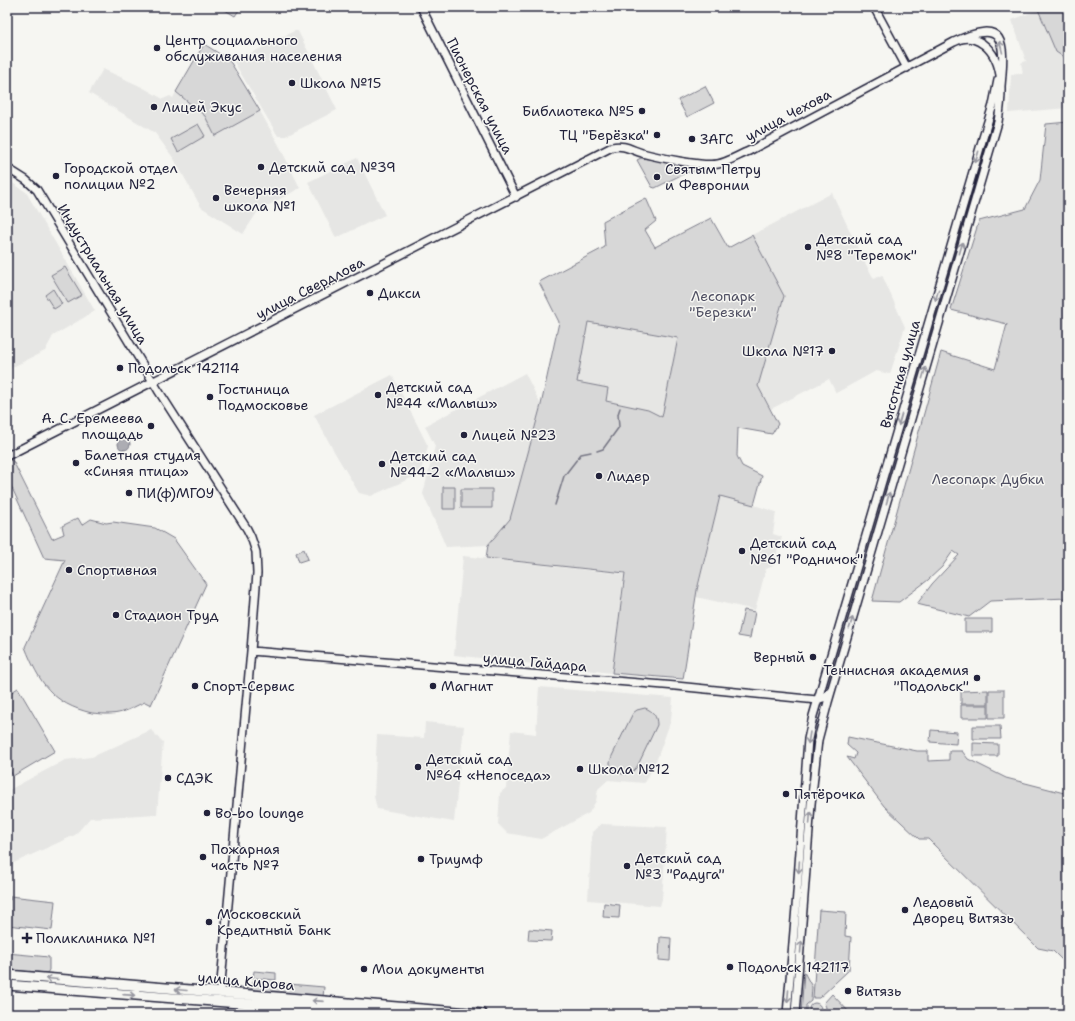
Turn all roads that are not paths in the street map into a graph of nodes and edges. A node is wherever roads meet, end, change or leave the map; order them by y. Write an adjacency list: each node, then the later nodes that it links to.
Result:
1 (421, 7): 11 (street, Пионерская улица)
2 (874, 7): 4 (street)
3 (954, 42): 4 (street, улица Чехова); 5 (street, улица Чехова); 6 (street, улица Чехова, one-way to 3)
4 (907, 68): 9 (street, улица Чехова)
5 (999, 72): 6 (street, Высотная улица); 7 (street, Высотная улица)
6 (1001, 86): 8 (street, Высотная улица)
7 (988, 120): 8 (street); 14 (street, Высотная улица, one-way to 14)
8 (998, 122): 15 (street, Высотная улица, one-way to 8)
9 (624, 147): 11 (street, улица Свердлова)
10 (7, 168): 12 (street, Индустриальная улица)
11 (516, 197): 12 (street, улица Свердлова)
12 (153, 382): 13 (street, улица Свердлова); 16 (street, Индустриальная улица)
13 (7, 456)
14 (837, 635): 15 (street); 18 (street, Высотная улица)
15 (847, 637): 17 (street, Высотная улица)
16 (251, 651): 18 (street, улица Гайдара); 26 (street, Индустриальная улица)
17 (831, 691): 18 (street); 19 (street, Высотная улица)
18 (817, 700): 19 (street); 20 (street, Высотная улица, one-way to 20)
19 (824, 714): 21 (street, Высотная улица)
20 (804, 801): 21 (street); 22 (street, Высотная улица, one-way to 22)
21 (812, 802): 23 (street, Высотная улица, one-way to 21)
22 (796, 908): 23 (street); 29 (street, Высотная улица, one-way to 29)
23 (804, 908): 30 (street, Высотная улица, one-way to 23)
24 (7, 975): 26 (main road, улица Кирова, one-way to 24)
25 (7, 985): 27 (main road, улица Кирова, one-way to 27)
26 (220, 993): 28 (main road, улица Кирова, one-way to 26)
27 (378, 1014)
28 (482, 1014)
29 (787, 1014)
30 (795, 1014)

